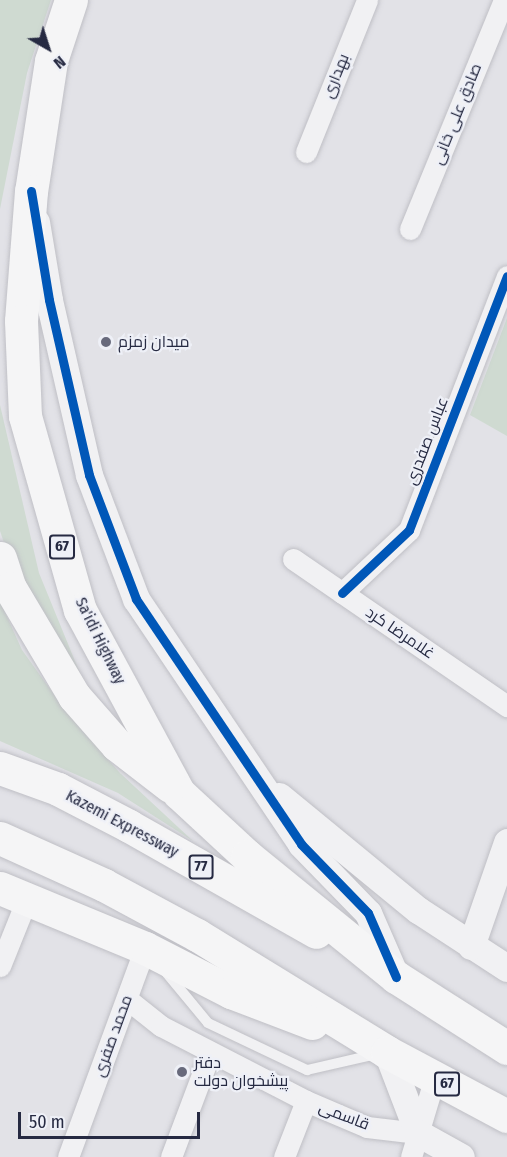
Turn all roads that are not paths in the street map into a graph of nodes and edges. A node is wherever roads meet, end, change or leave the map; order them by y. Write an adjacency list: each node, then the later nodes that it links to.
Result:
1 (71, 0): 5 (highway, Sa'idi Highway / 67)
2 (367, 0): 4 (street, بهداری)
3 (504, 0): 6 (street, صادق علی خانی)
4 (306, 152)
5 (31, 191): 12 (street); 14 (highway, Sa'idi Highway / 67)
6 (410, 229)
7 (507, 276): 10 (street, عباس صفدری)
8 (0, 558): 14 (highway)
9 (292, 559): 10 (street, غلامرضا کرد)
10 (342, 594): 11 (street, غلامرضا کرد)
11 (507, 706)
12 (243, 762): 18 (street); 22 (street)
13 (0, 768): 22 (highway, Kazemi Expressway / 77)
14 (179, 793): 22 (highway, Sa'idi Highway / 67)
15 (0, 838): 25 (highway)
16 (507, 842): 18 (street)
17 (14, 894): 19 (highway); 20 (street)
18 (471, 946): 21 (street)
19 (146, 948): 23 (street, محمد صفری); 25 (highway); 25 (lane)
20 (0, 966)
21 (507, 968)
22 (396, 976): 24 (highway, Sa'idi Highway / 67)
23 (127, 999): 26 (street, قاسمی); 31 (street, محمد صفری)
24 (507, 1048)
25 (387, 1052): 27 (highway, 67); 30 (street)
26 (210, 1053): 28 (street, قاسمی); 32 (street)
27 (435, 1077): 29 (highway, 67); 30 (street)
28 (306, 1101): 30 (street, قاسمی); 33 (street, قاسمی)
29 (507, 1116)
30 (414, 1145): 34 (street)
31 (68, 1157)
32 (171, 1157)
33 (284, 1157)
34 (461, 1157)

